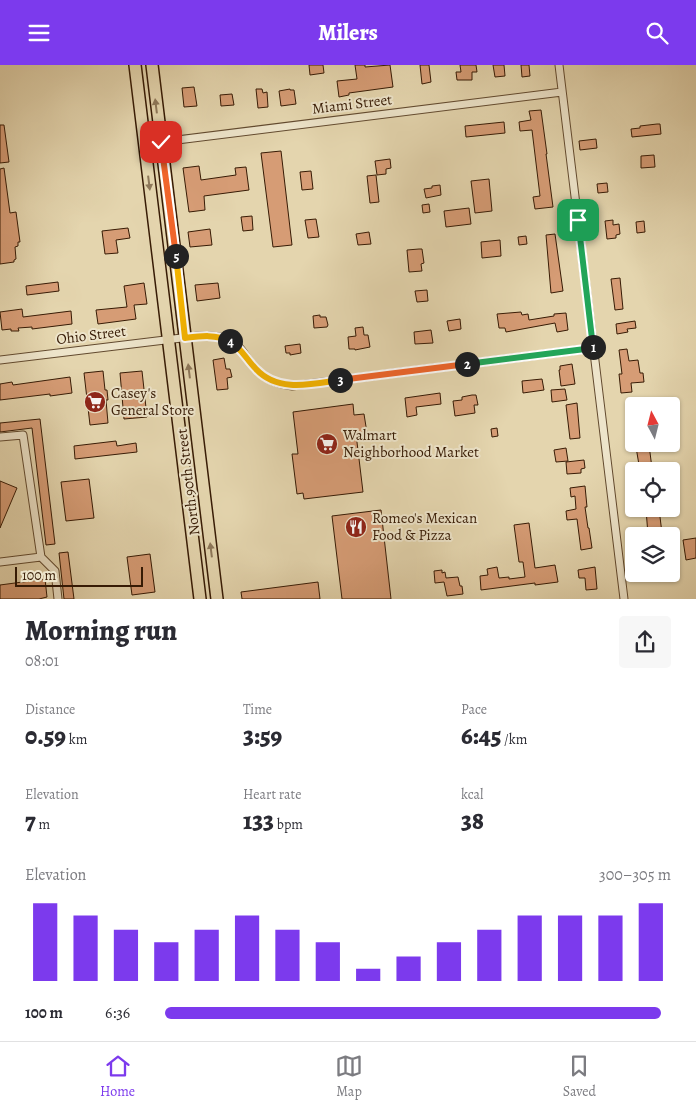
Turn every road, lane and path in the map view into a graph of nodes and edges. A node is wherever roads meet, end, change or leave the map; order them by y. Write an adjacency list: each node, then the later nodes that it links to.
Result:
1 (135, 65): 6 (main road, North 90th Street)
2 (152, 65): 5 (main road, North 90th Street, one-way to 2)
3 (559, 65): 4 (street)
4 (562, 92): 5 (street, Miami Street); 9 (street)
5 (161, 142): 6 (street, Miami Street); 7 (main road, North 90th Street)
6 (145, 144): 8 (main road, North 90th Street, one-way to 8)
7 (185, 338): 8 (street, Ohio Street); 9 (street, Ohio Street); 16 (main road, North 90th Street, one-way to 7)
8 (169, 340): 10 (street, Ohio Street); 15 (main road, North 90th Street)
9 (593, 348): 17 (street)
10 (0, 360)
11 (0, 437): 12 (street)
12 (41, 557): 13 (street); 14 (street)
13 (0, 562)
14 (58, 599)
15 (200, 599)
16 (217, 599)
17 (624, 599)

